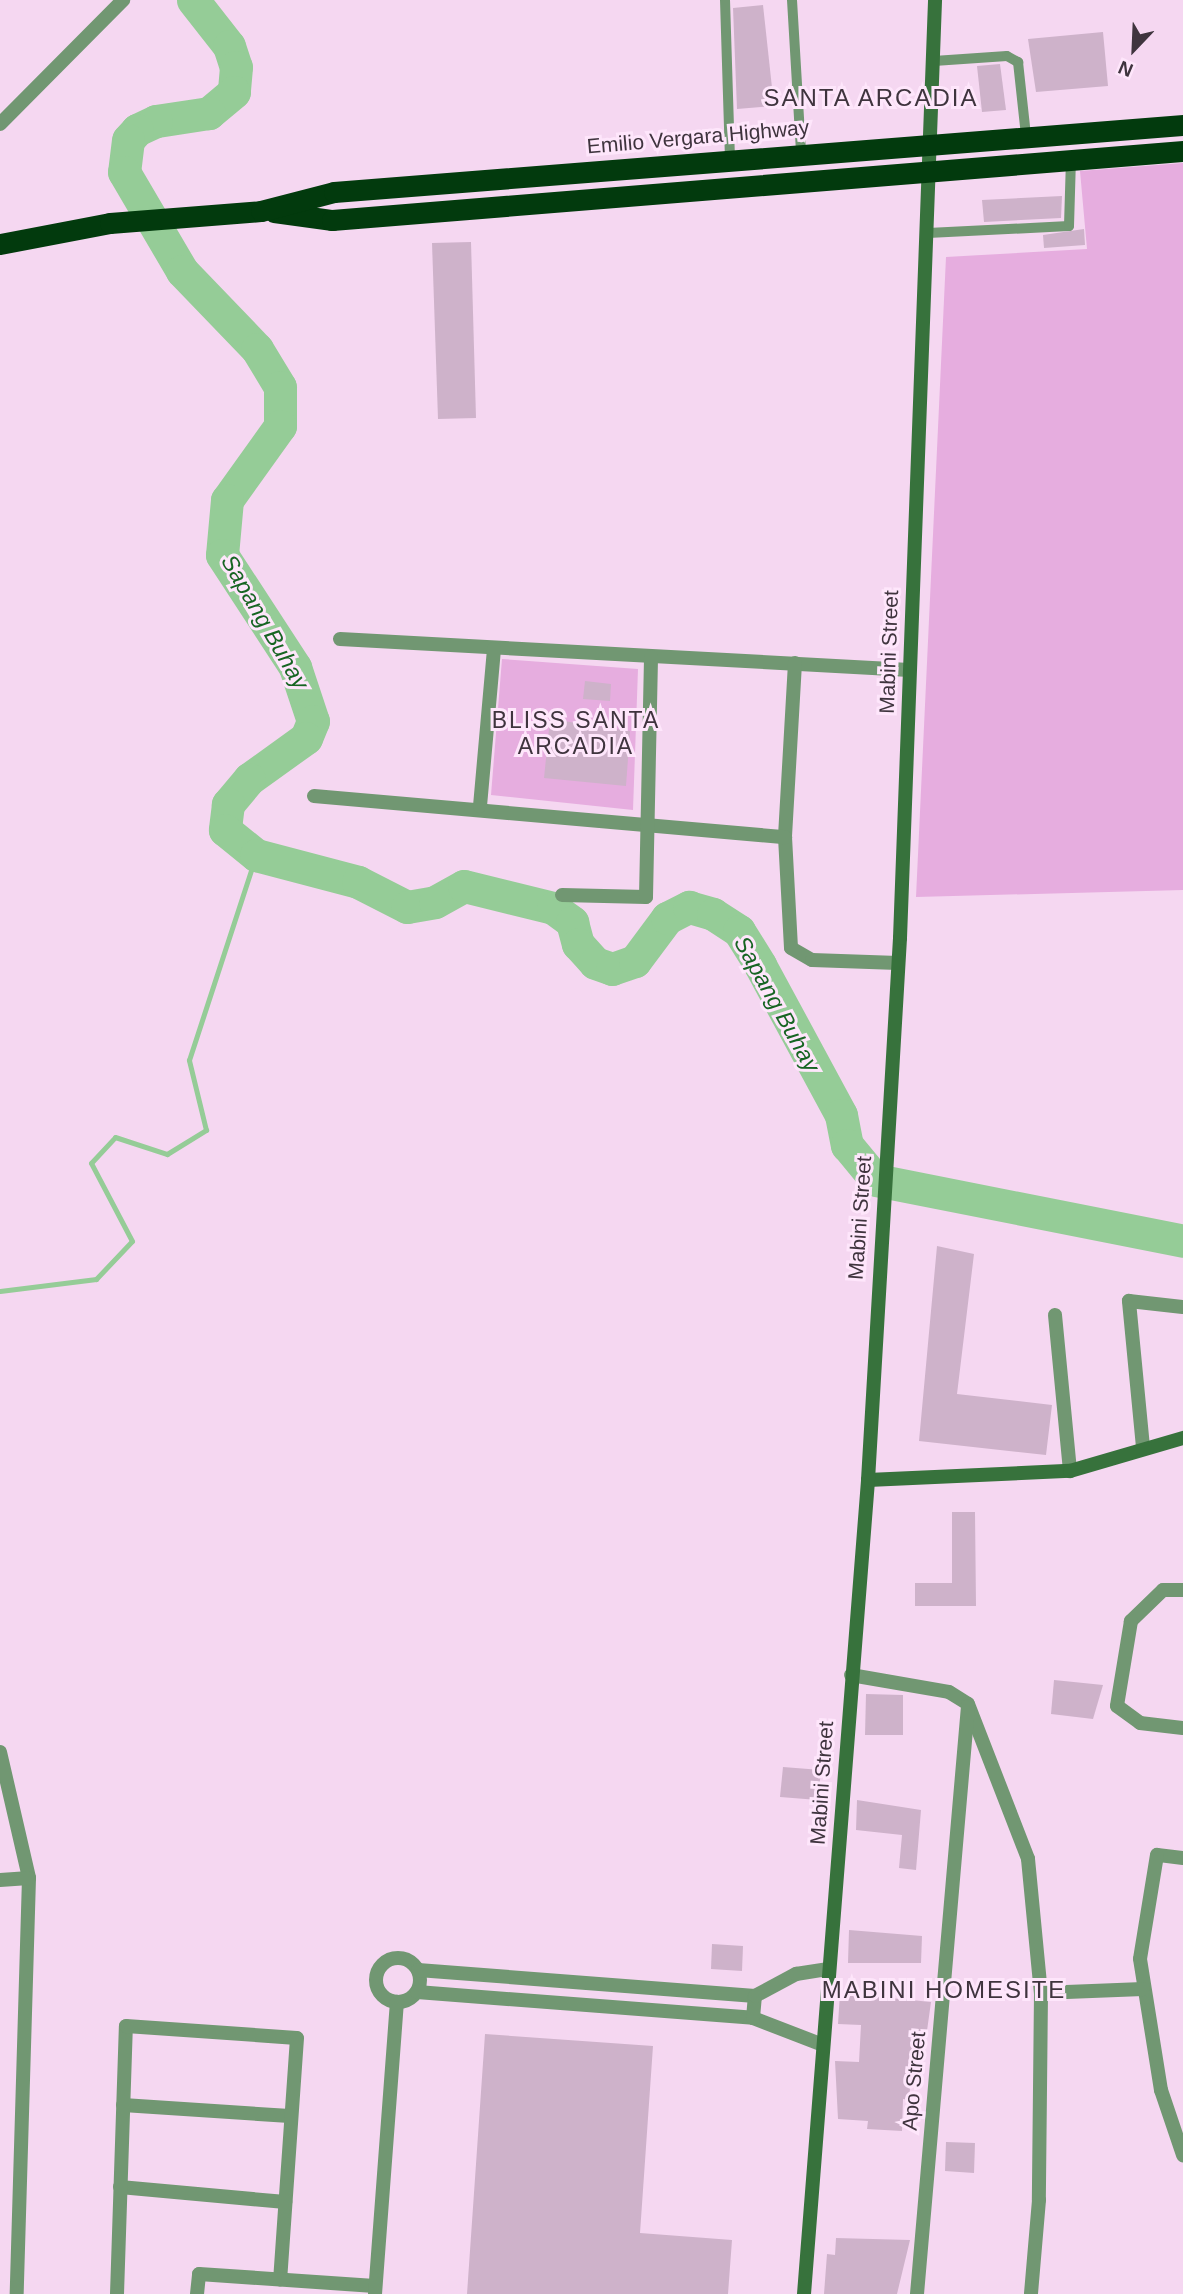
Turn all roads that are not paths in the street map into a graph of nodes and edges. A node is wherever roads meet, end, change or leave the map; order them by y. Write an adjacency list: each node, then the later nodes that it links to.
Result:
1 (123, 0): 6 (street)
2 (725, 0): 12 (lane)
3 (792, 0): 11 (lane)
4 (935, 0): 5 (main road, Mabini Street)
5 (934, 61): 8 (lane); 9 (main road, Mabini Street)
6 (0, 124)
7 (1183, 125): 8 (highway, Emilio Vergara Highway)
8 (1026, 136): 9 (highway, Emilio Vergara Highway)
9 (933, 142): 11 (highway, Emilio Vergara Highway); 14 (main road, Mabini Street)
10 (1183, 151): 13 (highway, Emilio Vergara Highway)
11 (801, 153): 12 (highway, Emilio Vergara Highway)
12 (730, 159): 15 (highway, Emilio Vergara Highway)
13 (1071, 160): 14 (highway, Emilio Vergara Highway); 16 (lane)
14 (931, 171): 15 (highway, Emilio Vergara Highway); 16 (main road, Mabini Street)
15 (261, 211): 17 (highway, Emilio Vergara Highway)
16 (928, 233): 22 (main road, Mabini Street)
17 (0, 244)
18 (340, 639): 19 (street)
19 (494, 649): 20 (street); 24 (street)
20 (651, 657): 21 (street); 25 (street)
21 (796, 663): 22 (street); 26 (street)
22 (909, 670): 28 (main road, Mabini Street)
23 (314, 796): 24 (street)
24 (480, 806): 25 (street)
25 (645, 828): 26 (street); 27 (street)
26 (785, 837): 28 (street)
27 (562, 895)
28 (898, 962): 34 (main road, Mabini Street)
29 (1183, 1307): 32 (street)
30 (1055, 1315): 33 (street)
31 (1183, 1438): 32 (main road)
32 (1143, 1447): 33 (main road)
33 (1070, 1471): 34 (main road)
34 (868, 1480): 36 (main road, Mabini Street)
35 (1183, 1590): 38 (street)
36 (851, 1675): 37 (street); 44 (main road, Mabini Street)
37 (968, 1704): 48 (street); 64 (street, Apo Street)
38 (1183, 1728)
39 (0, 1752): 40 (street)
40 (4, 1793): 42 (street)
41 (1183, 1858): 46 (street)
42 (29, 1878): 43 (street); 60 (street)
43 (0, 1880)
44 (829, 1969): 49 (street); 52 (main road, Mabini Street)
45 (418, 1970): 47 (street); 49 (street); 50 (street)
46 (1143, 1989): 48 (street); 55 (street)
47 (417, 1992): 50 (street); 51 (street)
48 (1041, 1993): 65 (street)
49 (755, 1996): 51 (street)
50 (397, 2002): 59 (street)
51 (752, 2018): 52 (street)
52 (824, 2045): 63 (main road, Mabini Street)
53 (123, 2105): 54 (street); 54 (street); 56 (street)
54 (290, 2116): 57 (street)
55 (1183, 2155)
56 (120, 2187): 57 (street); 61 (street)
57 (285, 2202): 58 (street)
58 (280, 2279): 59 (street); 62 (street)
59 (375, 2290)
60 (17, 2294)
61 (117, 2294)
62 (197, 2294)
63 (804, 2294)
64 (917, 2294)
65 (1031, 2294)

